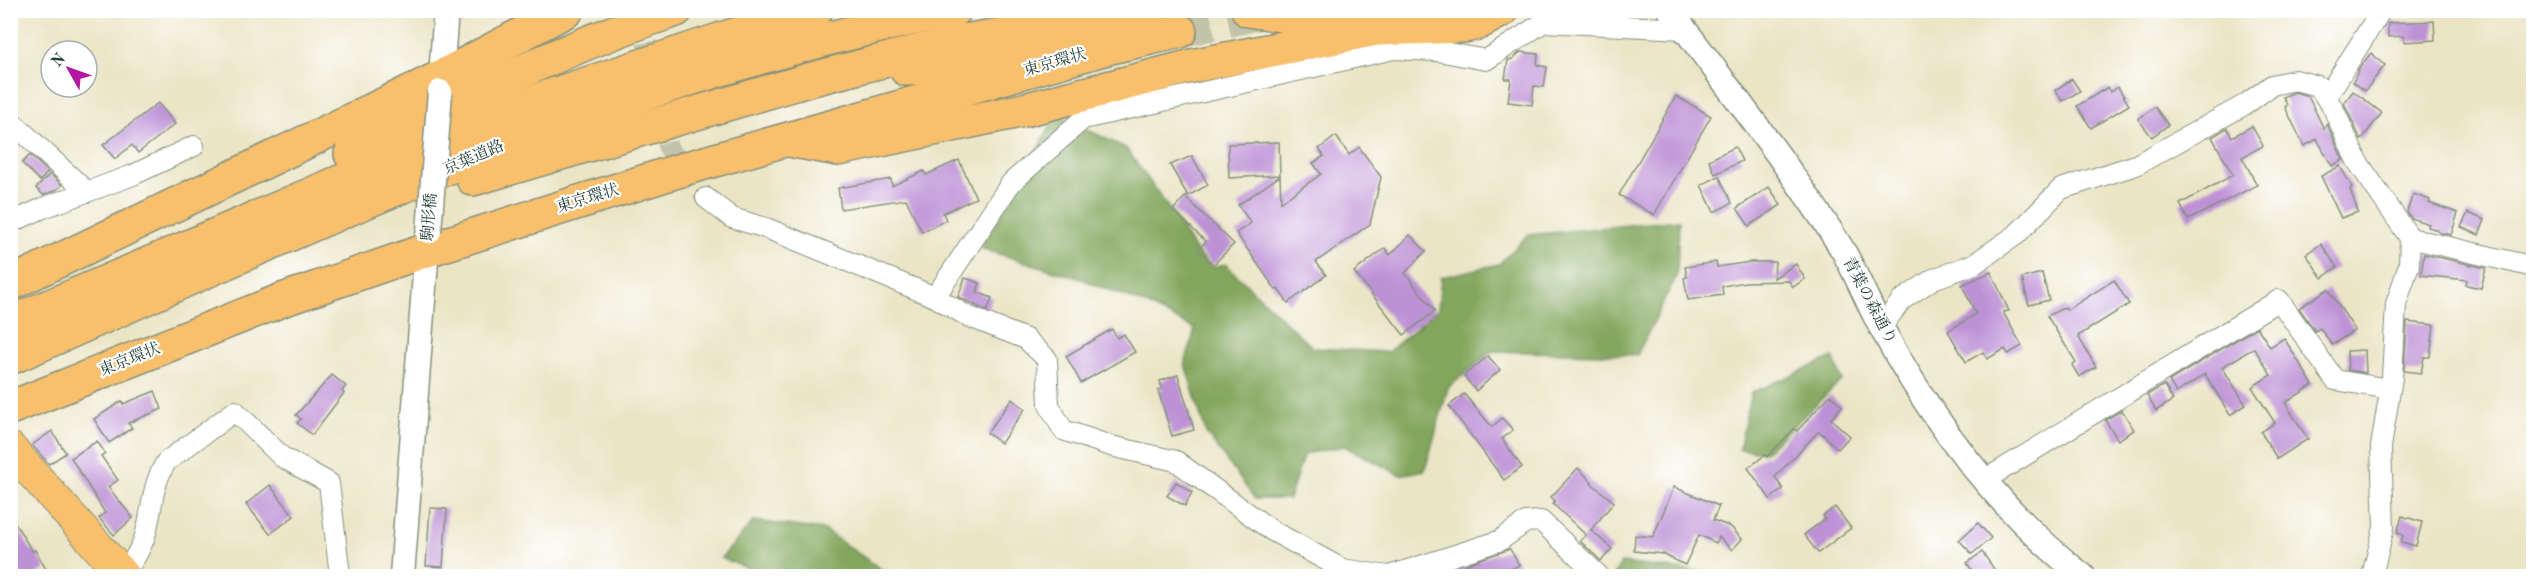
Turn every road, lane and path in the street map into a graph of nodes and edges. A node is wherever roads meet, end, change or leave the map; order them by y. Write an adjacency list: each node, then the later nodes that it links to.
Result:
1 (446, 10): 15 (street, 駒形橋)
2 (567, 10): 15 (highway)
3 (676, 10): 28 (highway)
4 (816, 10): 28 (highway, 京葉道路)
5 (955, 10): 22 (highway, 京葉道路)
6 (1152, 10): 14 (highway)
7 (1248, 10): 11 (highway)
8 (2380, 12): 16 (street)
9 (1490, 17): 11 (highway)
10 (1677, 20): 29 (street); 31 (street, 青葉の森通り)
11 (1376, 29): 18 (highway)
12 (1180, 31): 13 (highway, 東京環状)
13 (1107, 48): 14 (highway); 18 (highway, 東京環状)
14 (850, 70): 22 (highway)
15 (441, 85): 25 (street, 駒形橋, bridge); 27 (highway)
16 (2326, 98): 24 (street); 31 (street)
17 (10, 120): 20 (street)
18 (786, 139): 25 (highway, 東京環状)
19 (194, 146): 20 (street)
20 (87, 192): 23 (street)
21 (706, 198): 29 (street)
22 (373, 200): 32 (highway, 京葉道路)
23 (10, 223)
24 (2410, 238): 26 (street); 33 (street)
25 (428, 241): 34 (highway, 東京環状); 39 (street, 駒形橋)
26 (2534, 267)
27 (10, 284)
28 (88, 289): 30 (highway, 京葉道路)
29 (935, 297): 40 (street)
30 (10, 323)
31 (1881, 327): 36 (street, 青葉の森通り)
32 (10, 358)
33 (2390, 389): 36 (street); 43 (street)
34 (10, 408)
35 (10, 448): 37 (main road)
36 (1983, 481): 42 (street, 青葉の森通り)
37 (123, 576): 38 (street)
38 (340, 576)
39 (402, 576)
40 (1389, 576): 41 (street)
41 (1599, 576)
42 (2083, 576)
43 (2372, 576)

